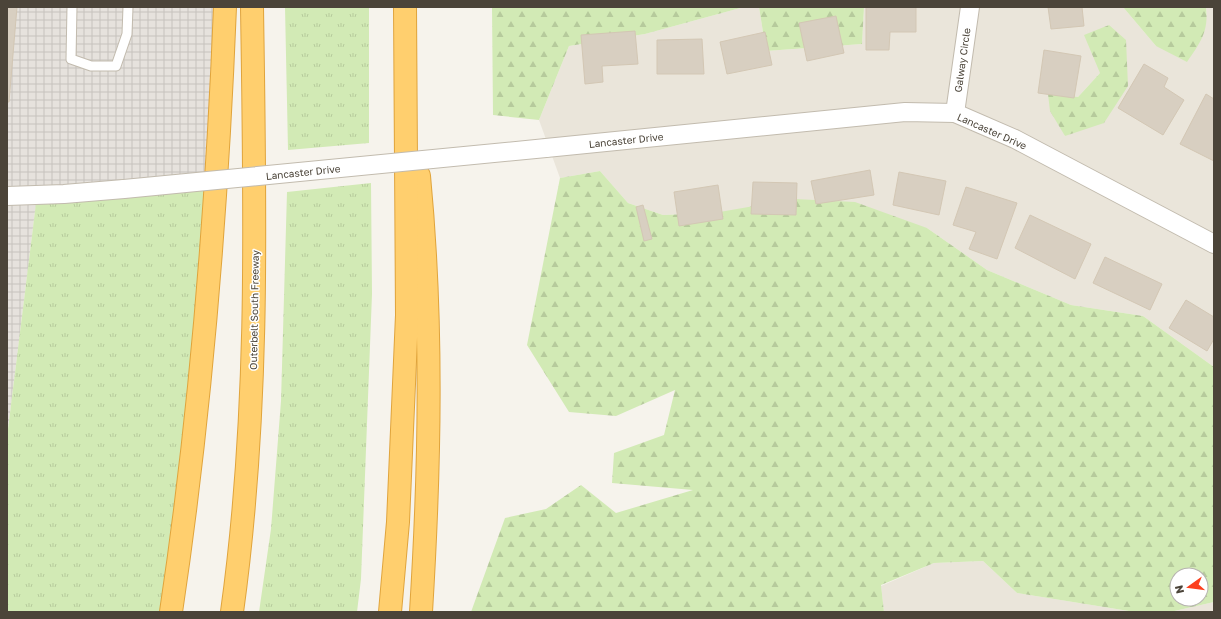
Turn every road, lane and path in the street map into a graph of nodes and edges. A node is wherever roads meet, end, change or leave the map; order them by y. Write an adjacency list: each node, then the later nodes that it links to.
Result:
1 (72, 7): 2 (lane)
2 (128, 7)
3 (225, 7): 11 (highway)
4 (252, 7): 12 (highway, Outerbelt South Freeway)
5 (405, 7): 7 (highway)
6 (970, 7): 8 (street, Galway Circle)
7 (406, 45): 13 (highway); 14 (highway)
8 (955, 113): 9 (street, Lancaster Drive, bridge); 10 (street, Lancaster Drive)
9 (7, 196)
10 (1214, 244)
11 (171, 612)
12 (232, 612)
13 (390, 612)
14 (421, 612)

